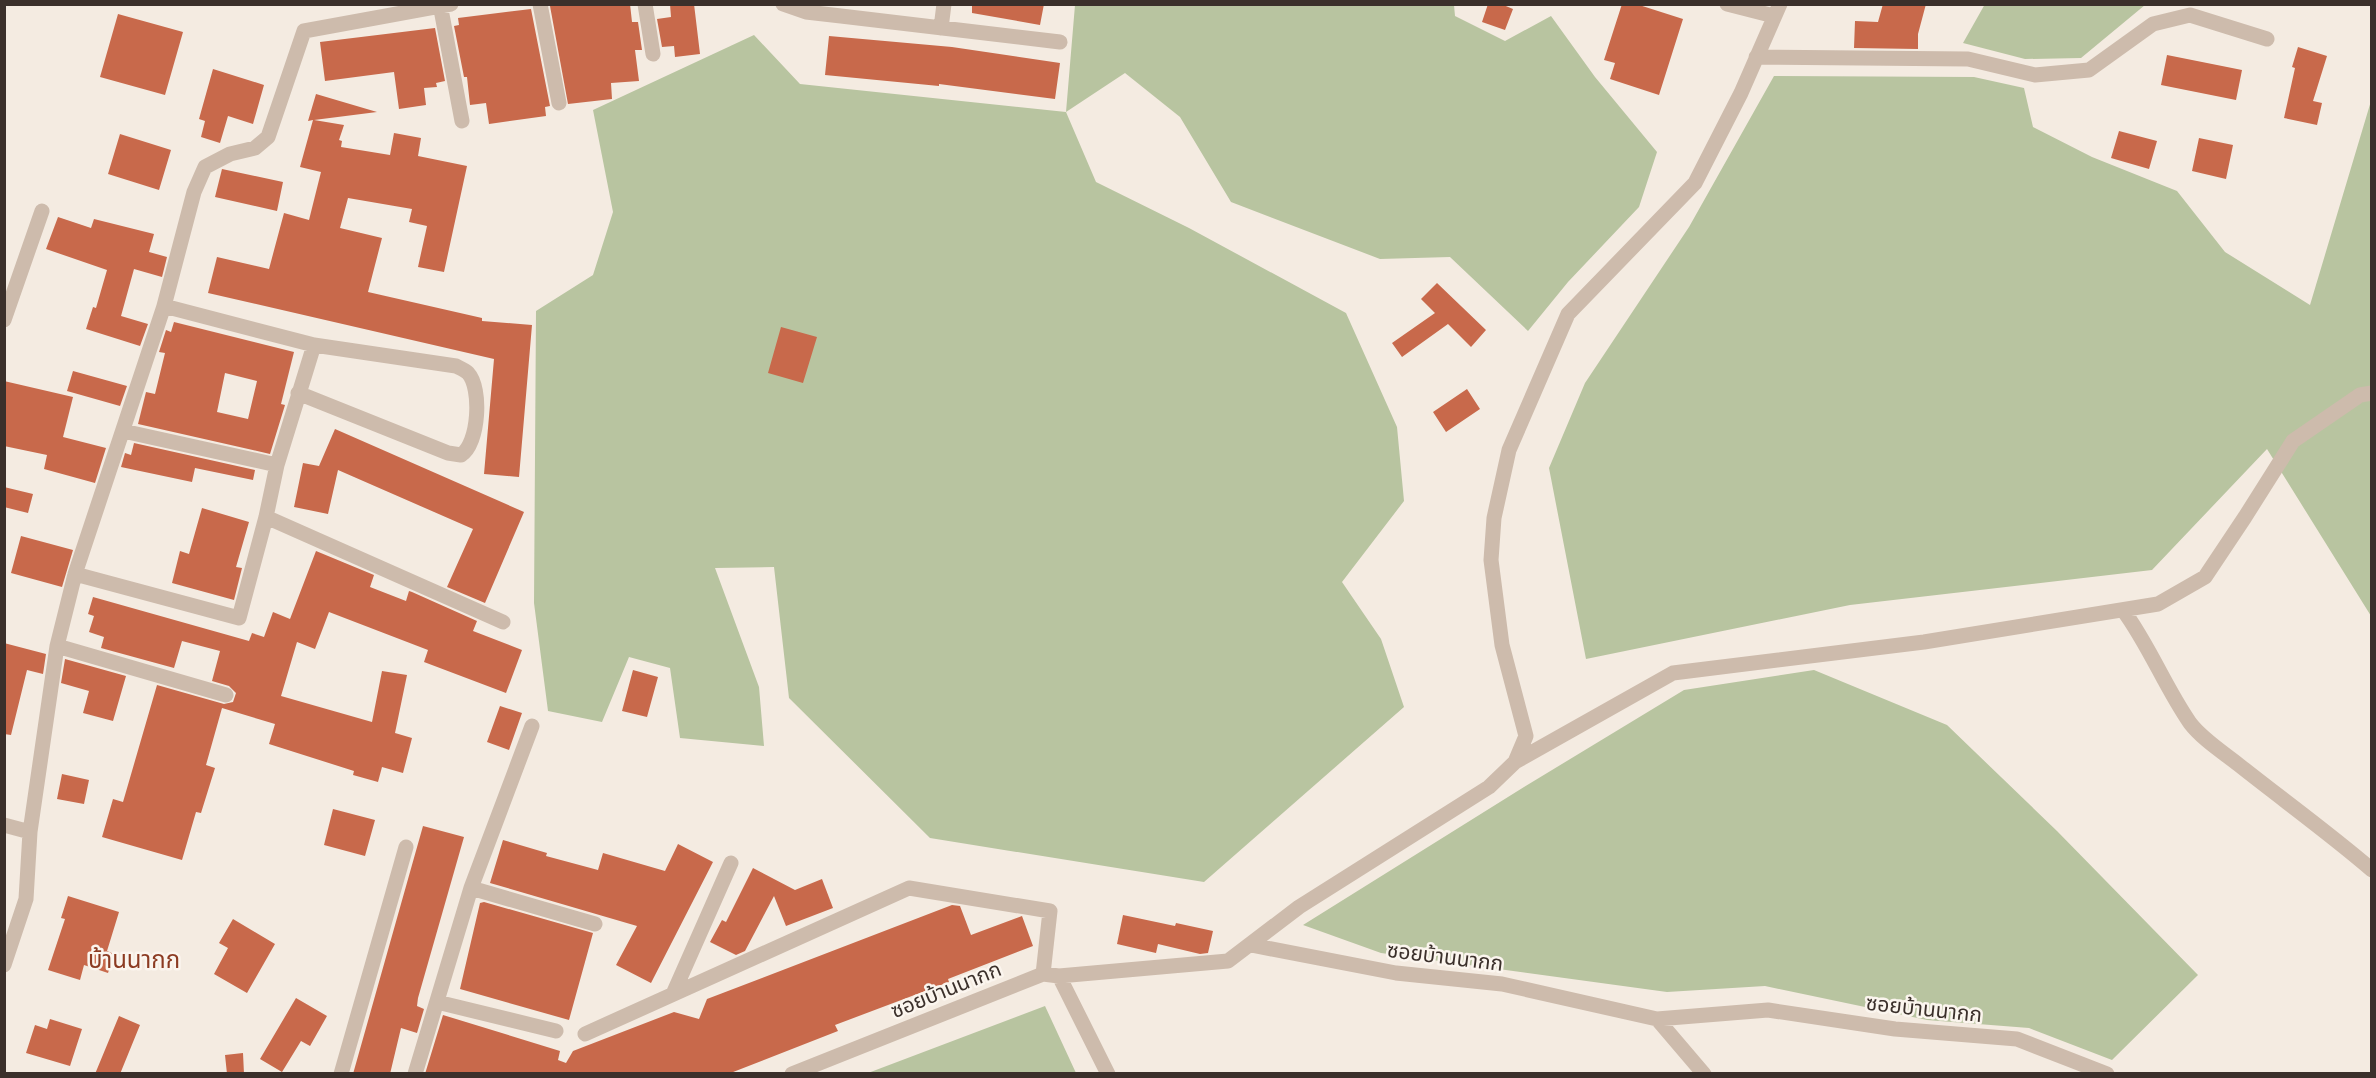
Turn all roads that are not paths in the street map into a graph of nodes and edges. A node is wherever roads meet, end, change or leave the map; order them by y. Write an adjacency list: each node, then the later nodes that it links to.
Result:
1 (540, 4): 14 (street)
2 (645, 4): 12 (street)
3 (783, 4): 7 (street)
4 (944, 4): 9 (street)
5 (1727, 4): 8 (street)
6 (444, 5): 15 (street); 17 (street)
7 (842, 10): 9 (street)
8 (1777, 10): 13 (street)
9 (941, 28): 11 (street)
10 (2267, 39): 13 (street)
11 (1060, 42)
12 (653, 54)
13 (1756, 57): 31 (street)
14 (559, 103)
15 (462, 121)
16 (42, 211): 18 (street)
17 (165, 306): 19 (street); 22 (street)
18 (4, 320)
19 (314, 345): 20 (street); 20 (street)
20 (298, 393): 23 (street)
21 (2372, 393): 26 (street)
22 (123, 431): 23 (street); 25 (street)
23 (277, 465): 24 (street)
24 (266, 517): 25 (street); 27 (street)
25 (75, 574): 28 (street)
26 (2123, 610): 31 (street); 36 (street)
27 (503, 622)
28 (57, 646): 29 (street); 33 (street)
29 (226, 695)
30 (532, 726): 37 (street)
31 (1515, 762): 39 (street)
32 (4, 825): 33 (street)
33 (30, 832): 40 (street)
34 (406, 847): 47 (street)
35 (731, 863): 42 (street)
36 (2372, 870)
37 (471, 888): 38 (street); 43 (street)
38 (596, 924)
39 (1251, 945): 41 (street, ซอยบ้านนากก); 44 (street, ซอยบ้านนากก)
40 (4, 965)
41 (1051, 975): 42 (street); 49 (street, ซอยบ้านนากก); 50 (street)
42 (673, 994): 46 (street)
43 (437, 1002): 45 (street); 48 (street)
44 (1657, 1019): 51 (street); 52 (street, ซอยบ้านนากก)
45 (555, 1031)
46 (585, 1034)
47 (341, 1074)
48 (415, 1074)
49 (792, 1074)
50 (1108, 1074)
51 (1704, 1074)
52 (2107, 1074)

